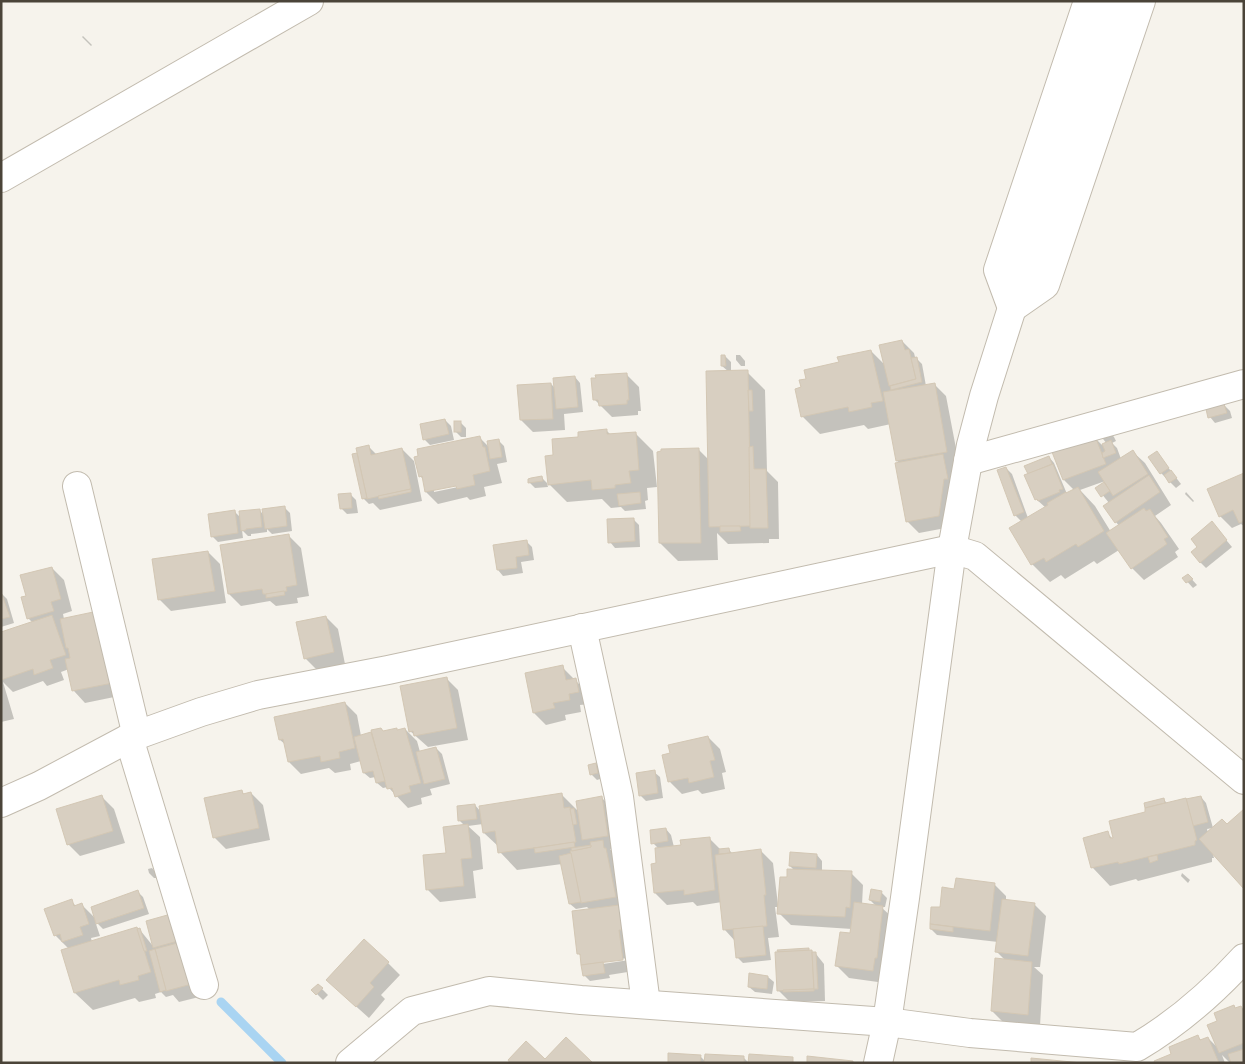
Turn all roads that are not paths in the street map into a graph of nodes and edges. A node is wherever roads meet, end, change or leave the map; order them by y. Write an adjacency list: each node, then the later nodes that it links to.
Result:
1 (309, 1): 5 (street)
2 (1088, 1): 6 (street)
3 (1114, 1): 6 (street)
4 (1141, 1): 6 (street)
5 (1, 178)
6 (1012, 308): 8 (street)
7 (1244, 384): 8 (street)
8 (968, 461): 10 (street)
9 (77, 486): 12 (street)
10 (952, 550): 11 (street); 13 (street); 18 (street)
11 (582, 628): 12 (street); 17 (street)
12 (133, 737): 14 (street); 16 (street)
13 (1244, 780)
14 (1, 803)
15 (1244, 958): 19 (street)
16 (204, 985)
17 (646, 1004): 18 (street); 20 (street)
18 (887, 1022): 19 (street); 21 (street)
19 (1140, 1055)
20 (350, 1063)
21 (878, 1063)

